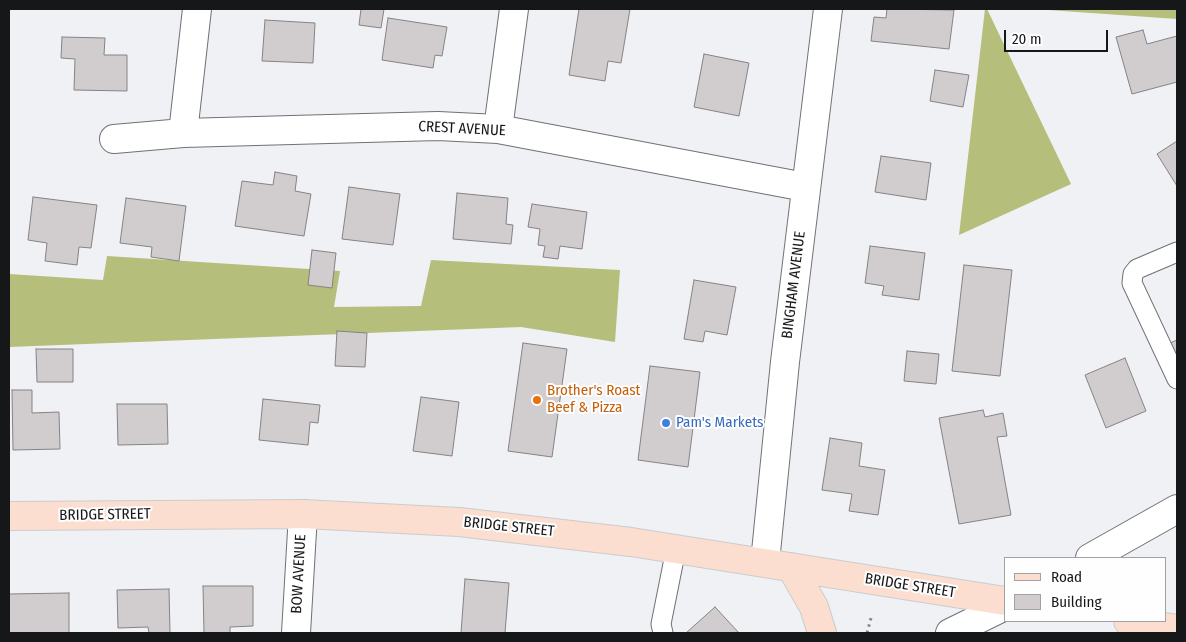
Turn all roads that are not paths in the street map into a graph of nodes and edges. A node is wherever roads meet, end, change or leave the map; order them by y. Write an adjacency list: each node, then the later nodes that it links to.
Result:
1 (198, 9): 5 (street)
2 (514, 9): 4 (street)
3 (828, 9): 7 (street, BINGHAM AVENUE)
4 (498, 129): 5 (street, CREST AVENUE); 7 (street, CREST AVENUE)
5 (183, 133): 6 (street, CREST AVENUE)
6 (114, 139)
7 (805, 187): 15 (street, BINGHAM AVENUE)
8 (1177, 252): 9 (lane)
9 (1177, 379)
10 (1177, 509): 14 (street)
11 (303, 514): 12 (main road, BRIDGE STREET); 13 (main road, BRIDGE STREET); 20 (street, BOW AVENUE)
12 (9, 516)
13 (676, 549): 15 (main road, BRIDGE STREET); 21 (lane)
14 (1092, 557)
15 (778, 565): 16 (main road, BRIDGE STREET); 22 (main road)
16 (1004, 601)
17 (1004, 606): 23 (street)
18 (1135, 622): 19 (main road)
19 (1177, 628)
20 (296, 633)
21 (663, 633)
22 (822, 633)
23 (950, 633)

